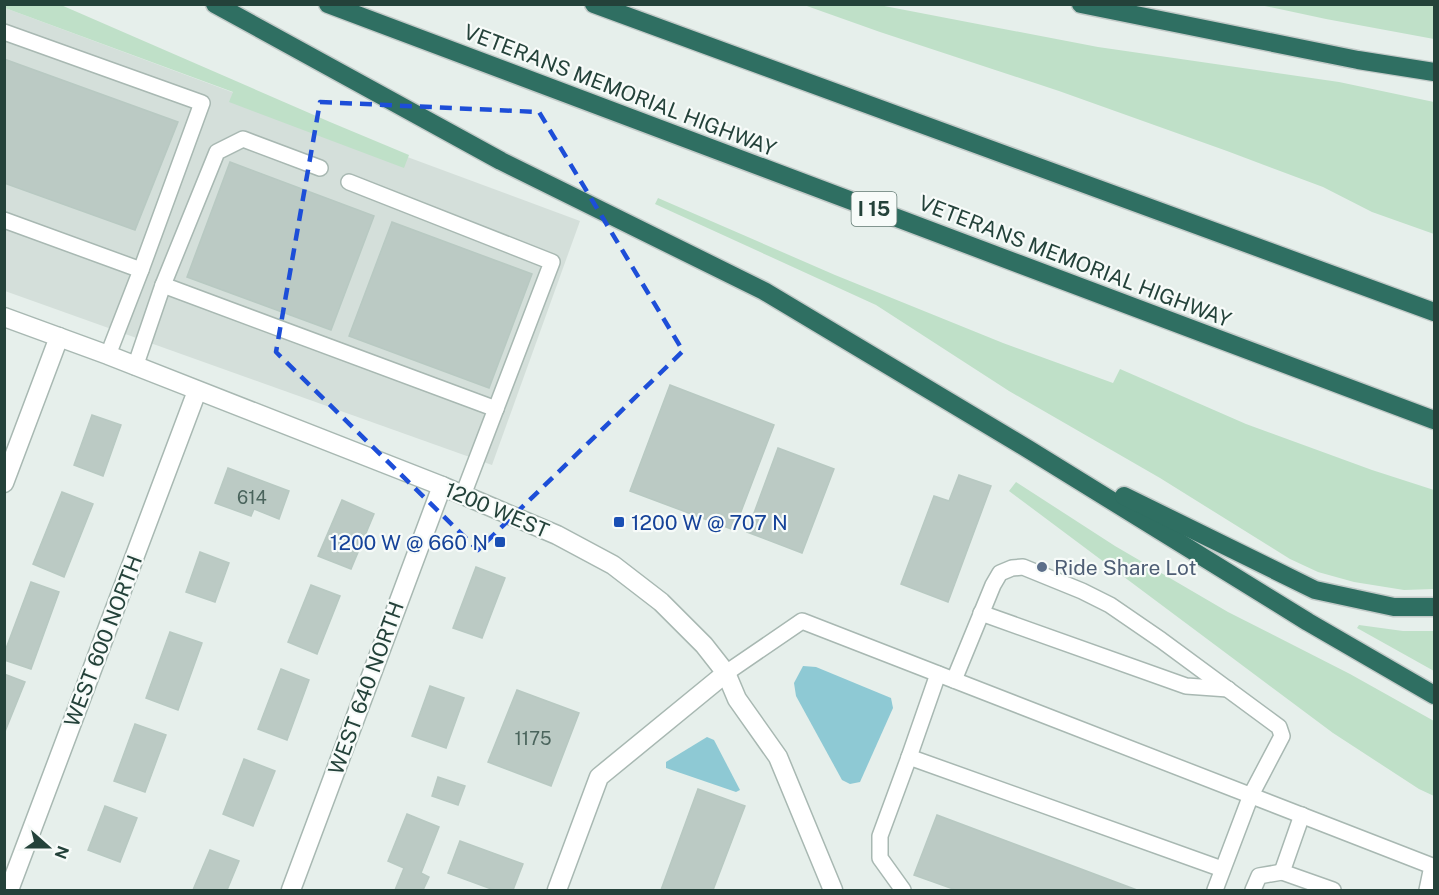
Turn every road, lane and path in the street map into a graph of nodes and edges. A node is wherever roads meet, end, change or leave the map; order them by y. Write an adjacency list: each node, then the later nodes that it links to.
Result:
1 (215, 4): 22 (highway)
2 (328, 4): 21 (highway, VETERANS MEMORIAL HIGHWAY / I 15)
3 (594, 4): 14 (highway)
4 (1081, 4): 6 (highway)
5 (4, 32): 12 (lane)
6 (1358, 60): 7 (highway); 8 (highway)
7 (1434, 72)
8 (1434, 79)
9 (320, 168): 13 (lane)
10 (349, 182): 20 (lane)
11 (4, 220): 12 (lane)
12 (141, 270): 17 (lane)
13 (163, 285): 18 (lane); 20 (lane)
14 (1434, 312)
15 (4, 317): 16 (street, 1200 WEST)
16 (59, 337): 17 (street, 1200 WEST); 23 (street)
17 (108, 356): 18 (street, 1200 WEST)
18 (135, 367): 19 (street, 1200 WEST)
19 (196, 391): 24 (street, 1200 WEST); 38 (street, WEST 600 NORTH)
20 (496, 409): 25 (lane)
21 (1434, 420)
22 (1028, 449): 26 (highway); 32 (highway)
23 (4, 483)
24 (442, 486): 25 (street, 1200 WEST); 39 (street, WEST 640 NORTH)
25 (463, 495): 28 (street, 1200 WEST)
26 (1434, 608)
27 (981, 613): 30 (lane); 31 (lane); 31 (lane)
28 (726, 673): 29 (lane); 40 (street); 41 (street, 1200 WEST)
29 (938, 674): 30 (lane); 33 (lane)
30 (954, 680): 34 (lane)
31 (1228, 689): 34 (lane)
32 (1434, 695)
33 (909, 757): 36 (lane); 42 (lane)
34 (1251, 795): 35 (lane); 36 (lane)
35 (1302, 815): 37 (lane); 46 (lane)
36 (1222, 869): 43 (lane)
37 (1282, 872): 44 (lane); 45 (lane)
38 (9, 891)
39 (291, 891)
40 (558, 891)
41 (833, 891)
42 (903, 891)
43 (1215, 891)
44 (1253, 891)
45 (1333, 891)
46 (1427, 891)

